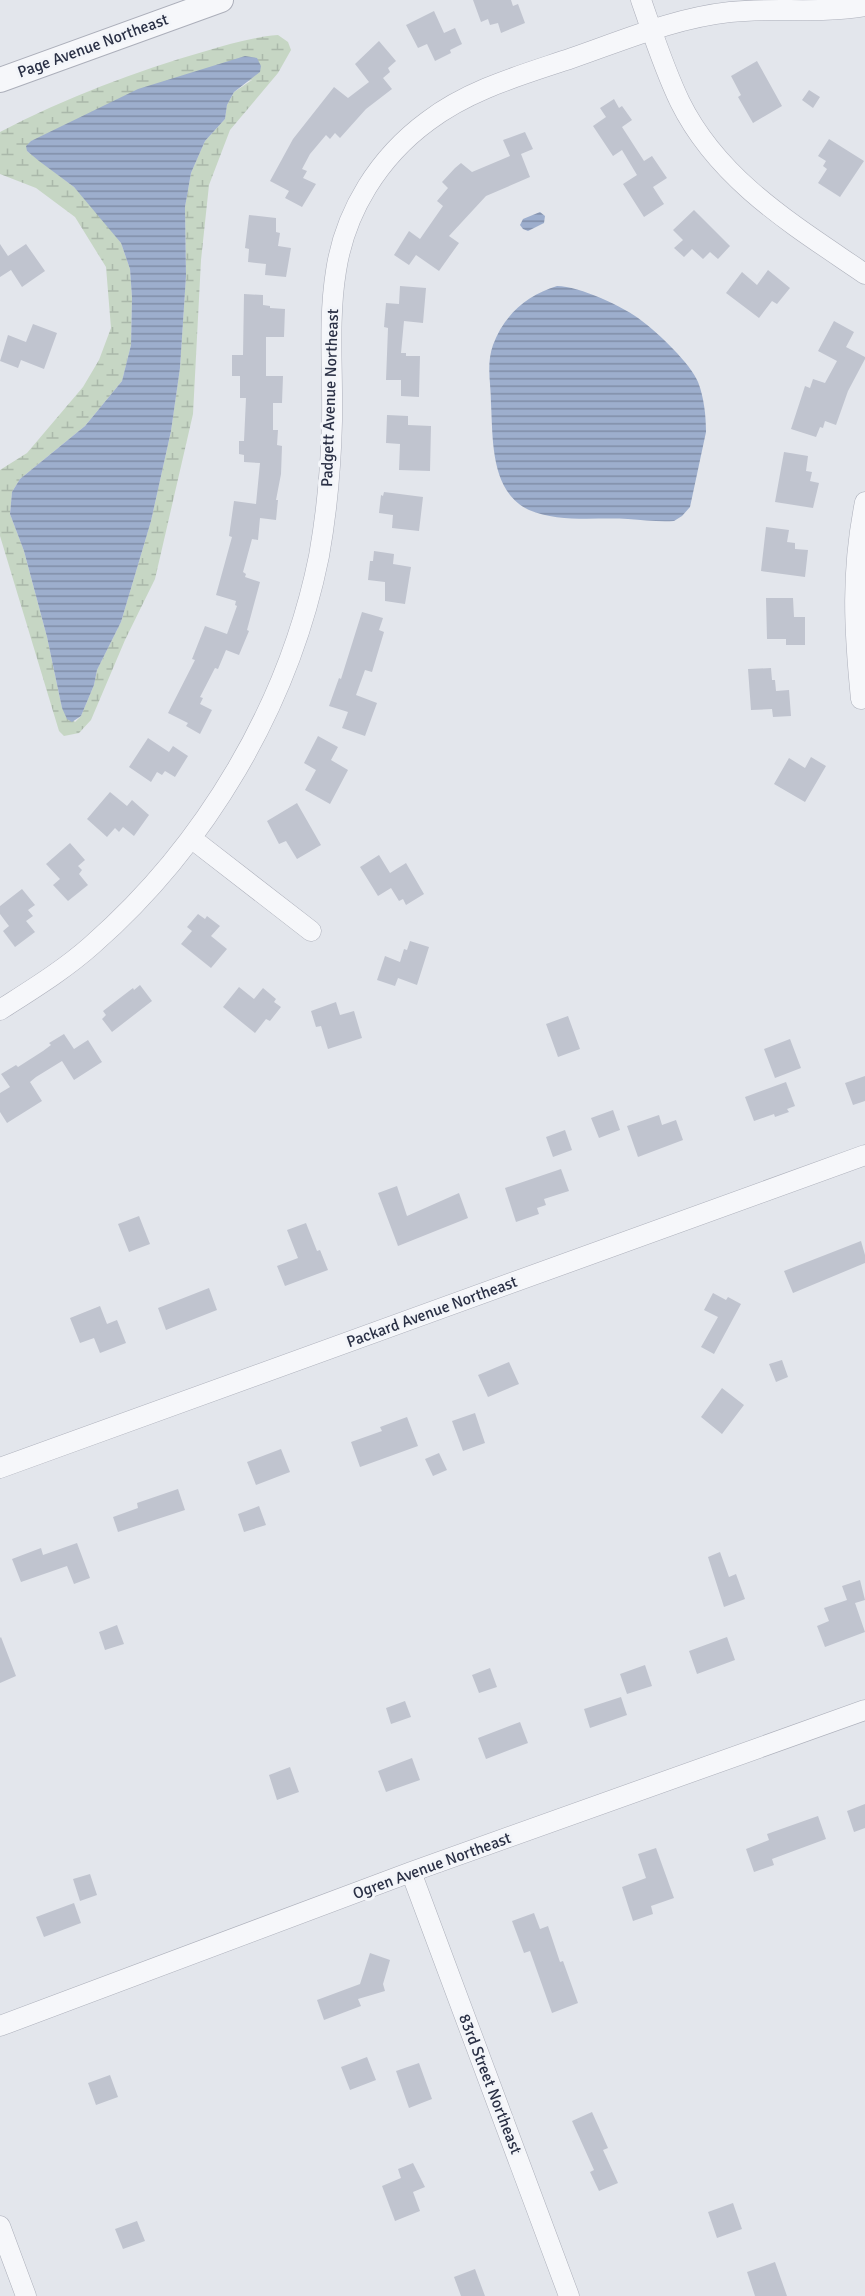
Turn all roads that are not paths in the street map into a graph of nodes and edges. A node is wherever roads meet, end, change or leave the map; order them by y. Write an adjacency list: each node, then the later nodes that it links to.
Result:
1 (221, 0): 5 (street, Page Avenue Northeast)
2 (641, 0): 4 (street)
3 (865, 6): 4 (street, Padgett Avenue Northeast)
4 (651, 30): 6 (street); 9 (street, Padgett Avenue Northeast)
5 (0, 80)
6 (865, 274)
7 (865, 502): 8 (street)
8 (861, 699)
9 (191, 838): 10 (street); 11 (street, Padgett Avenue Northeast)
10 (311, 931)
11 (0, 1010)
12 (865, 1155): 13 (street, Packard Avenue Northeast)
13 (0, 1468)
14 (865, 1710): 15 (street, Ogren Avenue Northeast)
15 (411, 1872): 16 (street, Ogren Avenue Northeast); 19 (street, 83rd Street Northeast)
16 (0, 2026)
17 (0, 2226): 18 (street)
18 (26, 2296)
19 (569, 2296)

